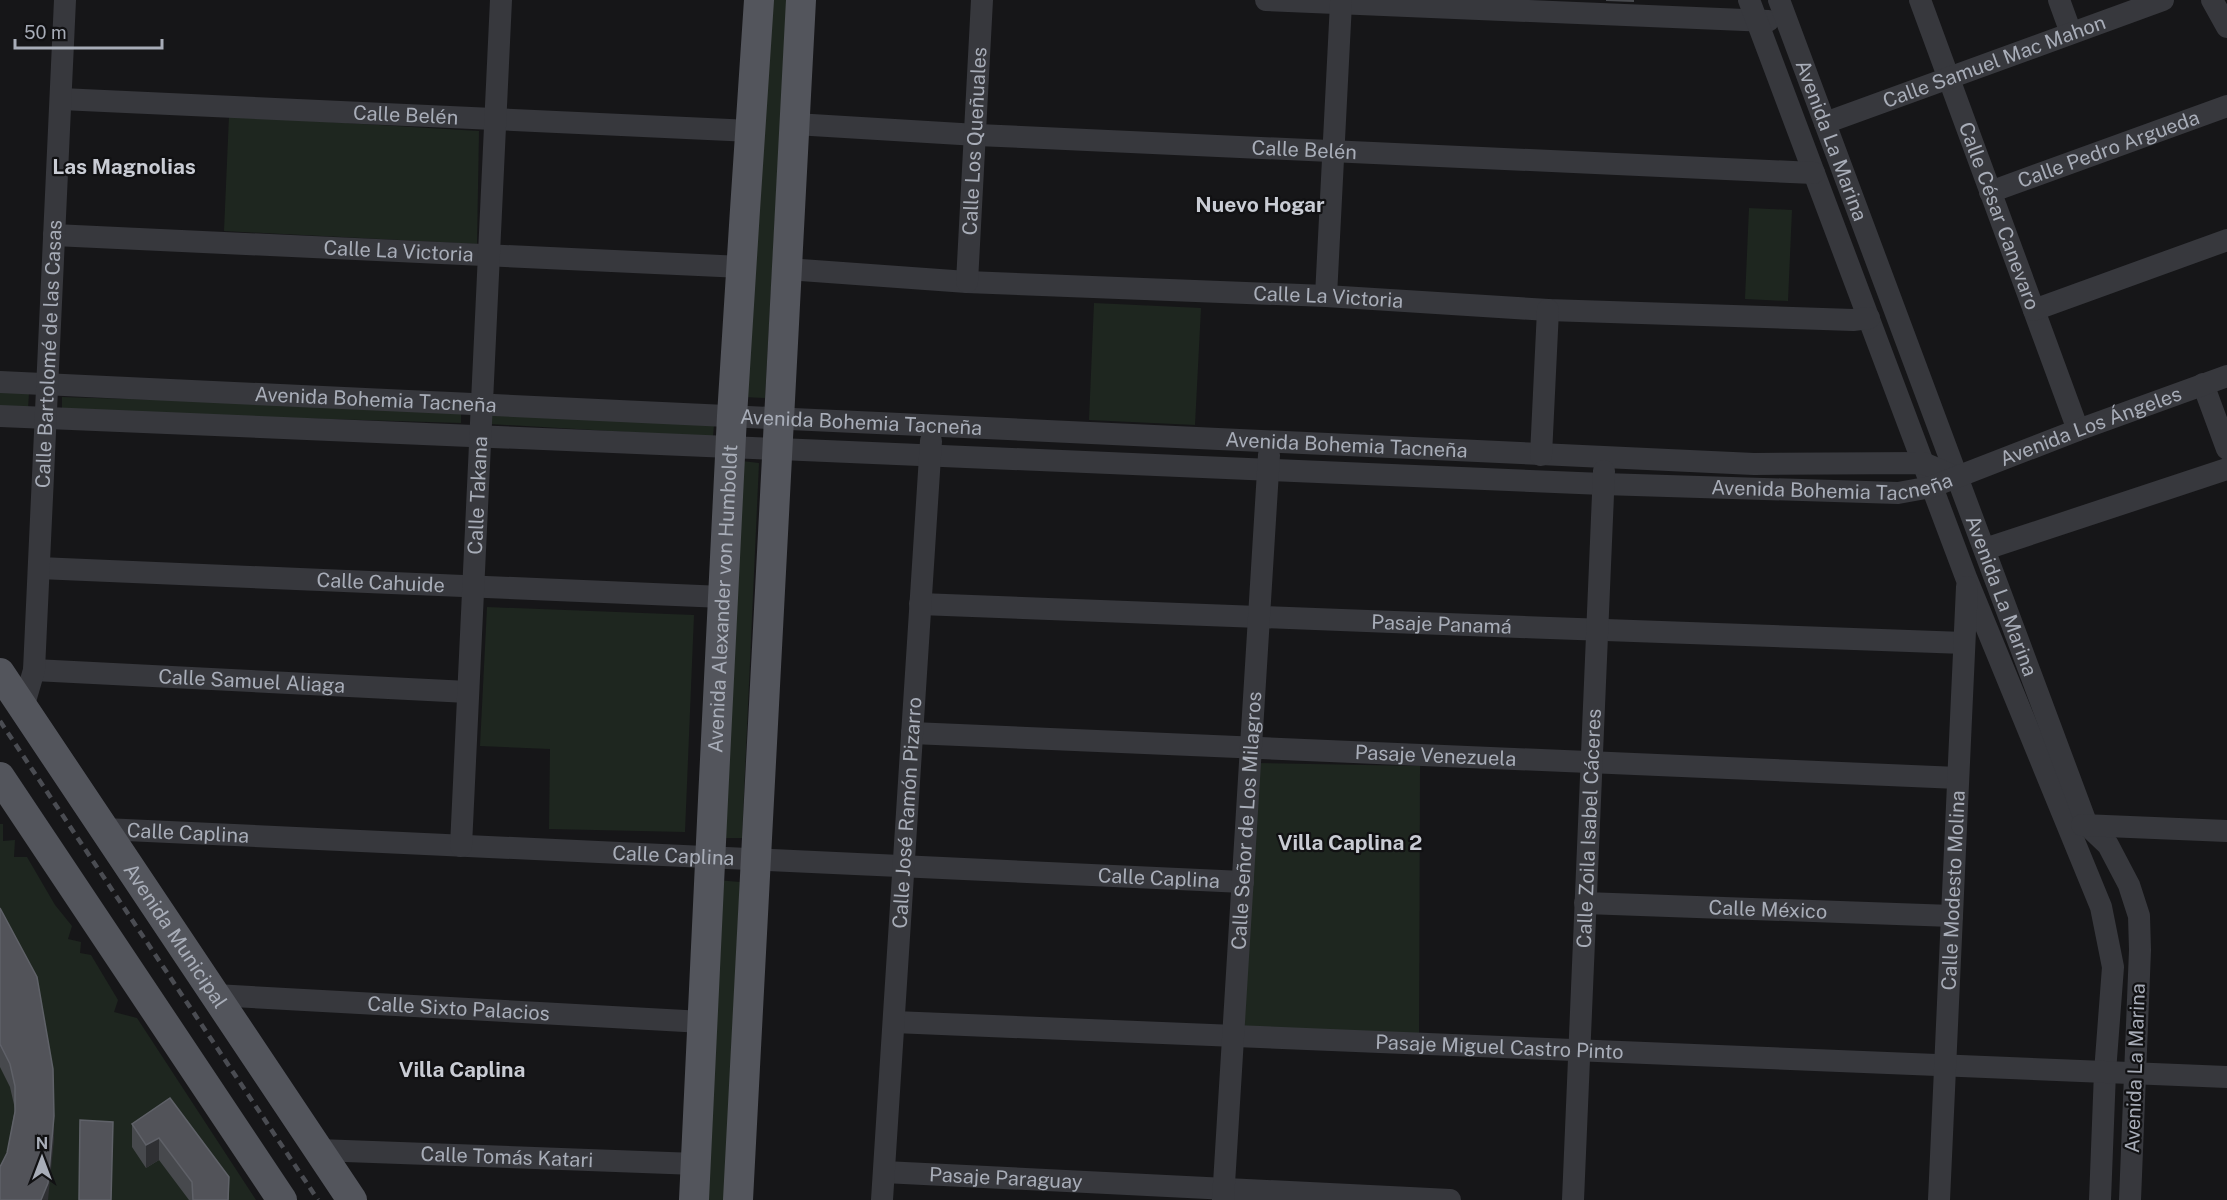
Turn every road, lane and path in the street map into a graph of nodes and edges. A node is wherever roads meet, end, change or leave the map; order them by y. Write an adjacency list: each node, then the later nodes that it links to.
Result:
1 (65, 0): 18 (street, Calle Bartolomé de las Casas)
2 (501, 0): 20 (street, Calle Takana)
3 (759, 0): 23 (main road, Avenida Alexander von Humboldt)
4 (801, 0): 22 (main road)
5 (982, 0): 24 (street, Calle Los Queñuales)
6 (1266, 0): 11 (street)
7 (1920, 0): 17 (street, Calle César Canevaro)
8 (2059, 0): 16 (street)
9 (2163, 0): 16 (street, Calle Samuel Mac Mahon)
10 (2212, 0): 15 (street)
11 (1341, 3): 12 (street); 25 (street)
12 (1448, 4): 13 (street)
13 (1753, 10): 14 (street); 26 (street, Avenida La Marina)
14 (1783, 10): 21 (street, Avenida La Marina)
15 (2227, 27)
16 (2072, 33): 17 (street, Calle Samuel Mac Mahon)
17 (1948, 78): 21 (street, Calle Samuel Mac Mahon); 27 (street, Calle César Canevaro)
18 (61, 99): 20 (street, Calle Belén); 28 (street, Calle Bartolomé de las Casas)
19 (2227, 106): 27 (street, Calle Pedro Argueda)
20 (495, 119): 23 (street, Calle Belén); 30 (street, Calle Takana)
21 (1825, 123): 60 (street, Avenida La Marina)
22 (795, 124): 24 (street, Calle Belén); 32 (main road)
23 (751, 131): 31 (main road, Avenida Alexander von Humboldt)
24 (976, 135): 25 (street, Calle Belén); 33 (street, Calle Los Queñuales)
25 (1334, 152): 26 (street, Calle Belén); 34 (street)
26 (1814, 173): 37 (street, Avenida La Marina)
27 (1990, 192): 36 (street, Calle César Canevaro)
28 (54, 235): 30 (street, Calle La Victoria); 40 (street, Calle Bartolomé de las Casas)
29 (2227, 240): 36 (street)
30 (489, 255): 31 (street, Calle La Victoria); 42 (street, Calle Takana)
31 (742, 267): 44 (main road, Avenida Alexander von Humboldt)
32 (787, 269): 33 (street, Calle La Victoria); 46 (main road)
33 (967, 282): 34 (street, Calle La Victoria)
34 (1326, 296): 35 (street, Calle La Victoria)
35 (1548, 309): 37 (street, Calle La Victoria); 54 (street)
36 (2034, 310): 48 (street, Calle César Canevaro)
37 (1869, 318): 57 (street, Avenida La Marina)
38 (2227, 376): 41 (street, Avenida Los Ángeles)
39 (0, 382): 40 (street, Avenida Bohemia Tacneña)
40 (47, 384): 42 (street, Avenida Bohemia Tacneña); 45 (street, Calle Bartolomé de las Casas)
41 (2203, 384): 48 (street, Avenida Los Ángeles); 53 (street)
42 (482, 405): 44 (street, Avenida Bohemia Tacneña); 49 (street, Calle Takana)
43 (0, 416): 45 (street, Avenida Bohemia Tacneña)
44 (732, 416): 46 (street, Avenida Bohemia Tacneña); 51 (main road, Avenida Alexander von Humboldt)
45 (45, 418): 49 (street, Avenida Bohemia Tacneña); 64 (street, Calle Bartolomé de las Casas)
46 (779, 418): 47 (street, Avenida Bohemia Tacneña); 52 (main road)
47 (932, 426): 50 (street, Avenida Bohemia Tacneña); 55 (street, Calle José Ramón Pizarro)
48 (2078, 430): 60 (street, Avenida Los Ángeles)
49 (480, 437): 51 (street, Avenida Bohemia Tacneña); 66 (street, Calle Takana)
50 (1270, 442): 54 (street, Avenida Bohemia Tacneña); 59 (street, Calle Señor de Los Milagros)
51 (731, 447): 52 (street, Avenida Bohemia Tacneña); 67 (main road, Avenida Alexander von Humboldt)
52 (778, 449): 55 (street, Avenida Bohemia Tacneña); 86 (main road)
53 (2227, 449)
54 (1541, 454): 56 (street, Avenida Bohemia Tacneña)
55 (930, 456): 59 (street, Avenida Bohemia Tacneña); 68 (street, Calle José Ramón Pizarro)
56 (1604, 458): 57 (street, Avenida Bohemia Tacneña); 61 (street, Calle Zoila Isabel Cáceres)
57 (1923, 463): 60 (street, Avenida Bohemia Tacneña); 62 (street, Avenida La Marina)
58 (2227, 469): 63 (street)
59 (1268, 470): 61 (street, Avenida Bohemia Tacneña); 69 (street, Calle Señor de Los Milagros)
60 (1956, 477): 62 (street, Avenida Bohemia Tacneña); 63 (street, Avenida La Marina)
61 (1603, 484): 62 (street, Avenida Bohemia Tacneña); 70 (street, Calle Zoila Isabel Cáceres)
62 (1932, 487): 65 (street, Avenida La Marina)
63 (1986, 549): 81 (street, Avenida La Marina)
64 (39, 568): 66 (street, Calle Cahuide); 72 (street, Calle Bartolomé de las Casas)
65 (1967, 580): 71 (street, Calle Modesto Molina); 81 (street, Avenida La Marina)
66 (473, 585): 67 (street, Calle Cahuide); 74 (street, Calle Takana)
67 (723, 597): 85 (main road, Avenida Alexander von Humboldt)
68 (920, 604): 69 (street, Pasaje Panamá); 76 (street, Calle José Ramón Pizarro)
69 (1259, 619): 70 (street, Pasaje Panamá); 77 (street, Calle Señor de Los Milagros)
70 (1597, 629): 71 (street, Pasaje Panamá); 78 (street, Calle Zoila Isabel Cáceres)
71 (1964, 643): 80 (street, Calle Modesto Molina)
72 (34, 670): 74 (street, Calle Samuel Aliaga); 75 (street, Calle Bartolomé de las Casas)
73 (0, 673): 75 (main road, Avenida Municipal)
74 (468, 692): 84 (street, Calle Takana)
75 (23, 708): 82 (main road, Avenida Municipal)
76 (912, 734): 77 (street, Pasaje Venezuela); 87 (street, Calle José Ramón Pizarro)
77 (1251, 748): 78 (street, Pasaje Venezuela); 88 (street, Calle Señor de Los Milagros)
78 (1592, 762): 80 (street, Pasaje Venezuela); 89 (street, Calle Zoila Isabel Cáceres)
79 (0, 777): 104 (main road)
80 (1958, 778): 90 (street, Calle Modesto Molina)
81 (2077, 825): 83 (street); 97 (street, Avenida La Marina); 98 (street, Avenida La Marina)
82 (104, 829): 84 (street, Calle Caplina); 91 (main road, Avenida Municipal)
83 (2227, 831)
84 (461, 846): 85 (street, Calle Caplina)
85 (709, 857): 86 (street, Calle Caplina); 92 (main road, Avenida Alexander von Humboldt)
86 (756, 859): 87 (street, Calle Caplina); 107 (main road)
87 (904, 866): 88 (street, Calle Caplina); 93 (street, Calle José Ramón Pizarro)
88 (1243, 882): 94 (street, Calle Señor de Los Milagros)
89 (1585, 903): 90 (street, Calle México); 95 (street, Calle Zoila Isabel Cáceres)
90 (1952, 916): 96 (street, Calle Modesto Molina)
91 (215, 995): 92 (street, Calle Sixto Palacios); 100 (main road, Avenida Municipal)
92 (704, 1022): 101 (main road, Avenida Alexander von Humboldt)
93 (894, 1022): 94 (street, Pasaje Miguel Castro Pinto); 102 (street, Calle José Ramón Pizarro)
94 (1233, 1036): 95 (street, Pasaje Miguel Castro Pinto); 103 (street, Calle Señor de Los Milagros)
95 (1579, 1050): 96 (street, Pasaje Miguel Castro Pinto); 110 (street, Calle Zoila Isabel Cáceres)
96 (1945, 1066): 97 (street, Pasaje Miguel Castro Pinto); 111 (street, Calle Modesto Molina)
97 (2105, 1072): 98 (street, Pasaje Miguel Castro Pinto); 112 (street, Avenida La Marina)
98 (2135, 1073): 99 (street, Pasaje Miguel Castro Pinto); 113 (street, Avenida La Marina)
99 (2227, 1077)
100 (318, 1150): 101 (street, Calle Tomás Katari); 105 (main road, Avenida Municipal)
101 (696, 1164): 106 (main road, Avenida Alexander von Humboldt)
102 (884, 1172): 103 (street, Pasaje Paraguay); 108 (street, Calle José Ramón Pizarro)
103 (1223, 1194): 109 (street, Pasaje Paraguay)
104 (282, 1200)
105 (352, 1200)
106 (694, 1200)
107 (738, 1200)
108 (882, 1200)
109 (1450, 1200)
110 (1573, 1200)
111 (1939, 1200)
112 (2100, 1200)
113 (2130, 1200)

